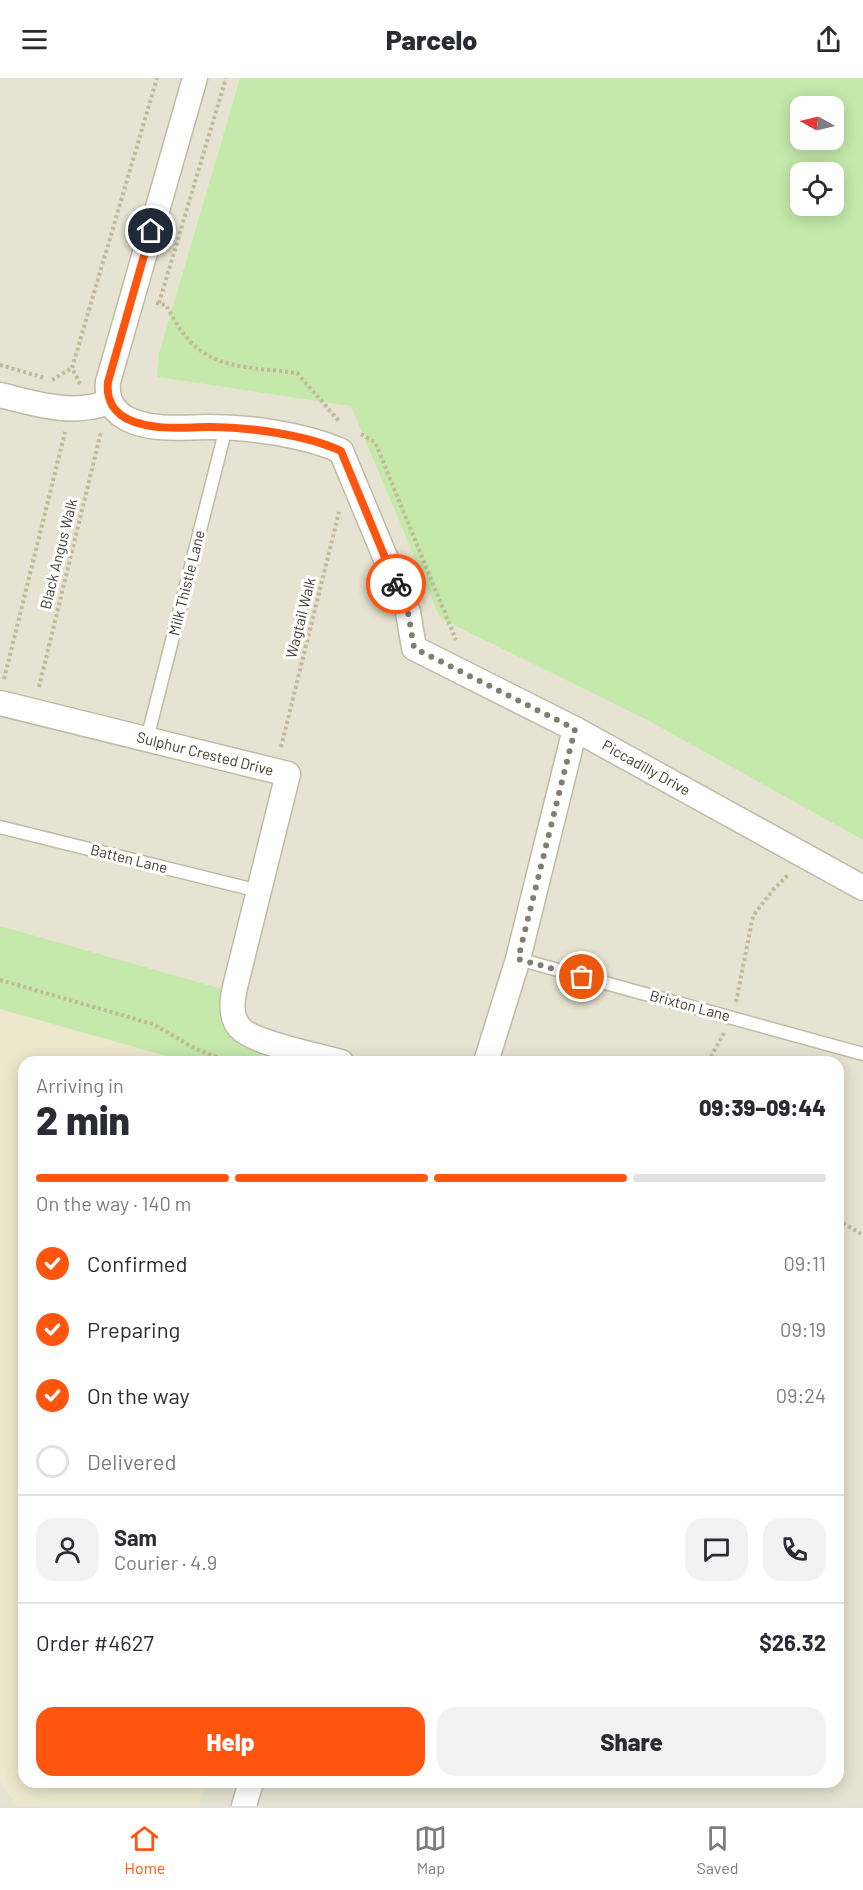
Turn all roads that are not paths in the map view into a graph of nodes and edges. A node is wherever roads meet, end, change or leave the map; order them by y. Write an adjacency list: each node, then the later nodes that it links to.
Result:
1 (195, 78): 3 (street)
2 (0, 395): 3 (street)
3 (91, 406): 4 (street, Piccadilly Drive)
4 (226, 428): 6 (street, Piccadilly Drive); 7 (lane, Milk Thistle Lane)
5 (1, 694): 7 (street, Sulphur Crested Drive)
6 (575, 729): 9 (street, Piccadilly Drive); 11 (street)
7 (147, 739): 10 (street, Sulphur Crested Drive)
8 (0, 827): 10 (lane, Batten Lane)
9 (863, 888)
10 (259, 891): 13 (street, Sulphur Crested Drive)
11 (518, 959): 12 (lane, Brixton Lane); 14 (street)
12 (863, 1054)
13 (319, 1056)
14 (488, 1056)
15 (249, 1788): 16 (street)
16 (244, 1806)

